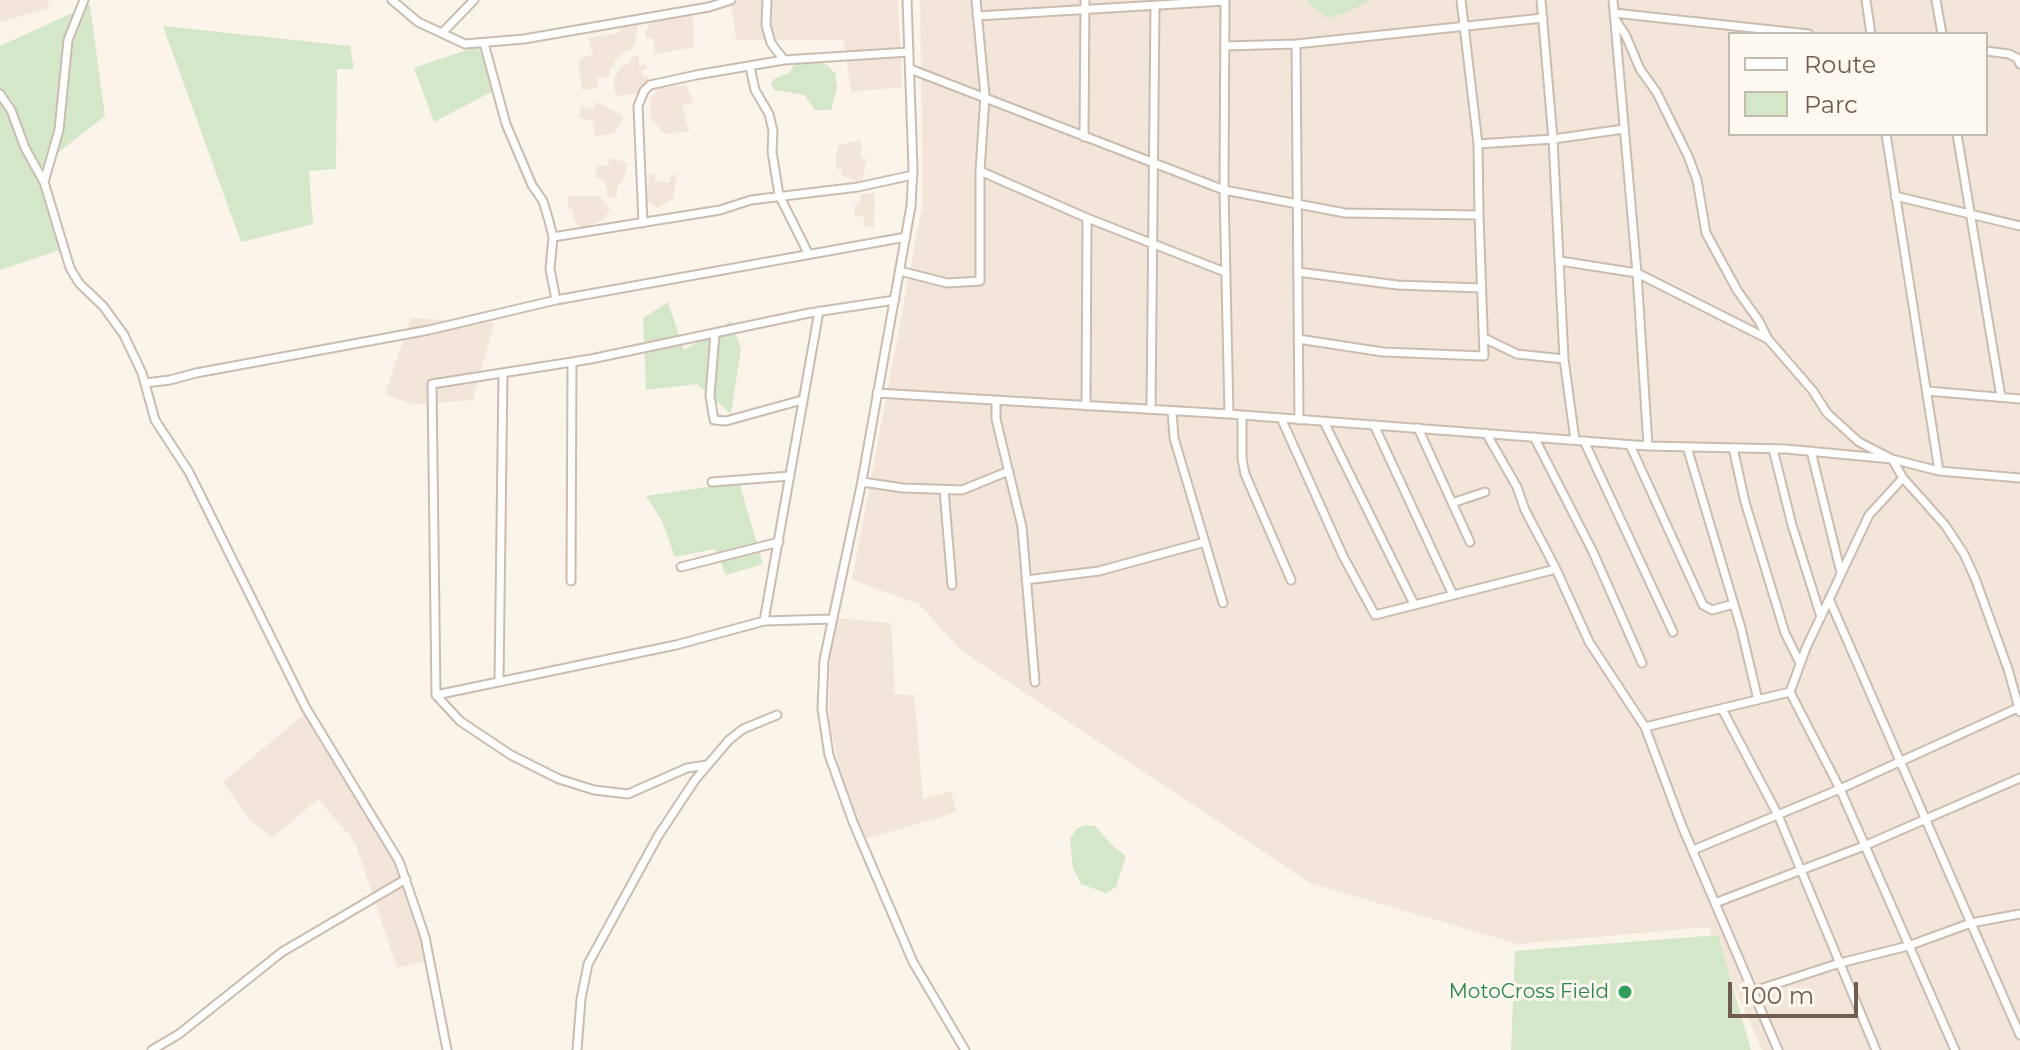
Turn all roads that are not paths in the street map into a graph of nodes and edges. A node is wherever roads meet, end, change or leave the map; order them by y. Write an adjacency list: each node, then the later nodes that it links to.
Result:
1 (84, 0): 45 (street)
2 (392, 0): 24 (street)
3 (474, 0): 24 (street)
4 (731, 0): 25 (street)
5 (767, 0): 30 (street)
6 (907, 0): 29 (street)
7 (976, 0): 17 (street)
8 (1085, 0): 16 (street)
9 (1461, 0): 20 (street)
10 (1541, 0): 19 (street)
11 (1613, 0): 18 (street)
12 (1866, 0): 22 (street)
13 (1936, 0): 23 (street)
14 (1225, 1): 15 (street); 27 (street)
15 (1155, 6): 16 (street); 42 (street)
16 (1085, 10): 17 (street); 39 (street)
17 (977, 16): 35 (street)
18 (1614, 16): 21 (street); 36 (street); 71 (street)
19 (1543, 18): 20 (street); 40 (street)
20 (1463, 27): 26 (street); 41 (street)
21 (1787, 32)
22 (1871, 32)
23 (1942, 32)
24 (442, 33): 25 (street)
25 (484, 43): 55 (street)
26 (1296, 44): 27 (street); 49 (street)
27 (1225, 46): 46 (street)
28 (1988, 51): 31 (street)
29 (909, 52): 30 (street); 33 (street)
30 (784, 60): 32 (street)
31 (2020, 64)
32 (750, 67): 47 (street); 53 (street)
33 (910, 69): 35 (street); 44 (street)
34 (0, 94): 45 (street)
35 (985, 96): 39 (street); 43 (street)
36 (1624, 129): 40 (street); 63 (street)
37 (1886, 136): 48 (street)
38 (1957, 136): 50 (street)
39 (1084, 137): 42 (street)
40 (1553, 139): 41 (street); 59 (street)
41 (1478, 144): 51 (street)
42 (1153, 164): 46 (street); 57 (street)
43 (980, 171): 52 (street); 60 (street)
44 (913, 175): 47 (street); 56 (street)
45 (44, 182): 75 (street)
46 (1224, 190): 49 (street); 61 (street)
47 (779, 195): 53 (street); 58 (street)
48 (1895, 196): 50 (street); 76 (street)
49 (1297, 204): 51 (street); 62 (street)
50 (1969, 213): 54 (street); 78 (street)
51 (1479, 215): 64 (street)
52 (1087, 218): 57 (street); 82 (street)
53 (643, 223): 55 (street)
54 (2020, 226)
55 (553, 237): 65 (street)
56 (906, 237): 58 (street); 60 (street)
57 (1153, 243): 61 (street); 83 (street)
58 (808, 253): 65 (street)
59 (1560, 261): 63 (street); 72 (street)
60 (900, 271): 66 (street)
61 (1225, 272): 85 (street)
62 (1298, 272): 64 (street); 70 (street)
63 (1637, 273): 71 (street); 97 (street)
64 (1480, 288): 69 (street)
65 (556, 300): 75 (street)
66 (895, 300): 67 (street); 77 (street)
67 (819, 311): 68 (street); 80 (street)
68 (715, 333): 73 (street); 80 (street)
69 (1484, 338): 70 (street); 72 (street)
70 (1298, 339): 88 (street)
71 (1768, 339): 102 (street)
72 (1564, 359): 94 (street)
73 (572, 362): 74 (street); 121 (street)
74 (503, 373): 134 (street); 137 (street)
75 (145, 383): 152 (street)
76 (1927, 391): 78 (street); 104 (street)
77 (877, 393): 81 (street); 109 (street)
78 (2001, 397): 79 (street)
79 (2020, 399)
80 (802, 400): 105 (street)
81 (996, 401): 82 (street); 103 (street)
82 (1086, 406): 83 (street)
83 (1151, 409): 84 (street)
84 (1172, 411): 85 (street); 114 (street)
85 (1229, 414): 86 (street)
86 (1242, 415): 87 (street); 120 (street)
87 (1281, 418): 88 (street); 126 (street)
88 (1299, 420): 89 (street)
89 (1324, 422): 90 (street); 126 (street)
90 (1374, 425): 91 (street); 123 (street)
91 (1418, 428): 92 (street); 112 (street)
92 (1486, 433): 93 (street); 117 (street)
93 (1534, 437): 94 (street); 132 (street)
94 (1575, 440): 95 (street)
95 (1584, 441): 96 (street); 131 (street)
96 (1630, 445): 97 (street); 127 (street)
97 (1648, 446): 98 (street)
98 (1687, 447): 99 (street); 127 (street)
99 (1733, 448): 100 (street); 133 (street)
100 (1773, 449): 101 (street); 128 (street)
101 (1811, 451): 102 (street); 118 (street)
102 (1892, 459): 104 (street); 106 (street)
103 (1009, 471): 110 (street); 119 (street)
104 (1939, 471): 107 (street)
105 (790, 476): 108 (street); 113 (street)
106 (1903, 478): 118 (street); 140 (street)
107 (2020, 478)
108 (712, 482)
109 (862, 482): 110 (street); 129 (street)
110 (944, 490): 122 (street)
111 (1485, 492): 112 (street)
112 (1452, 503): 115 (street)
113 (779, 542): 116 (street); 130 (street)
114 (1205, 542): 119 (street); 125 (street)
115 (1470, 542)
116 (681, 567)
117 (1556, 569): 123 (street); 142 (street)
118 (1842, 575): 124 (street)
119 (1026, 580): 135 (street)
120 (1291, 580)
121 (571, 581)
122 (952, 585)
123 (1453, 595): 126 (street)
124 (1830, 601): 128 (street); 143 (street)
125 (1223, 603)
126 (1414, 604)
127 (1734, 604): 138 (street)
128 (1821, 617): 133 (street)
129 (832, 619): 130 (street); 163 (street)
130 (764, 621): 134 (street)
131 (1673, 632)
132 (1642, 663)
133 (1800, 664): 136 (street)
134 (499, 682): 137 (street)
135 (1035, 682)
136 (1790, 692): 138 (street); 146 (street)
137 (436, 695): 144 (street)
138 (1758, 700): 139 (street)
139 (1722, 709): 142 (street); 147 (street)
140 (2020, 709): 143 (street)
141 (777, 715): 144 (street)
142 (1645, 727): 150 (street)
143 (1901, 762): 146 (street); 148 (street)
144 (707, 765): 162 (street)
145 (2020, 778): 148 (street)
146 (1840, 789): 147 (street); 149 (street)
147 (1778, 815): 150 (street); 151 (street)
148 (1924, 819): 149 (street); 155 (street)
149 (1864, 846): 151 (street); 156 (street)
150 (1693, 850): 153 (street)
151 (1800, 870): 153 (street); 157 (street)
152 (406, 879): 160 (street); 161 (street)
153 (1715, 903): 158 (street)
154 (2020, 914): 155 (street)
155 (1971, 923): 156 (street); 159 (street)
156 (1908, 946): 157 (street); 166 (street)
157 (1840, 963): 158 (street); 165 (street)
158 (1754, 991): 164 (street)
159 (2020, 1035)
160 (152, 1050)
161 (447, 1050)
162 (577, 1050)
163 (965, 1050)
164 (1778, 1050)
165 (1876, 1050)
166 (1955, 1050)

